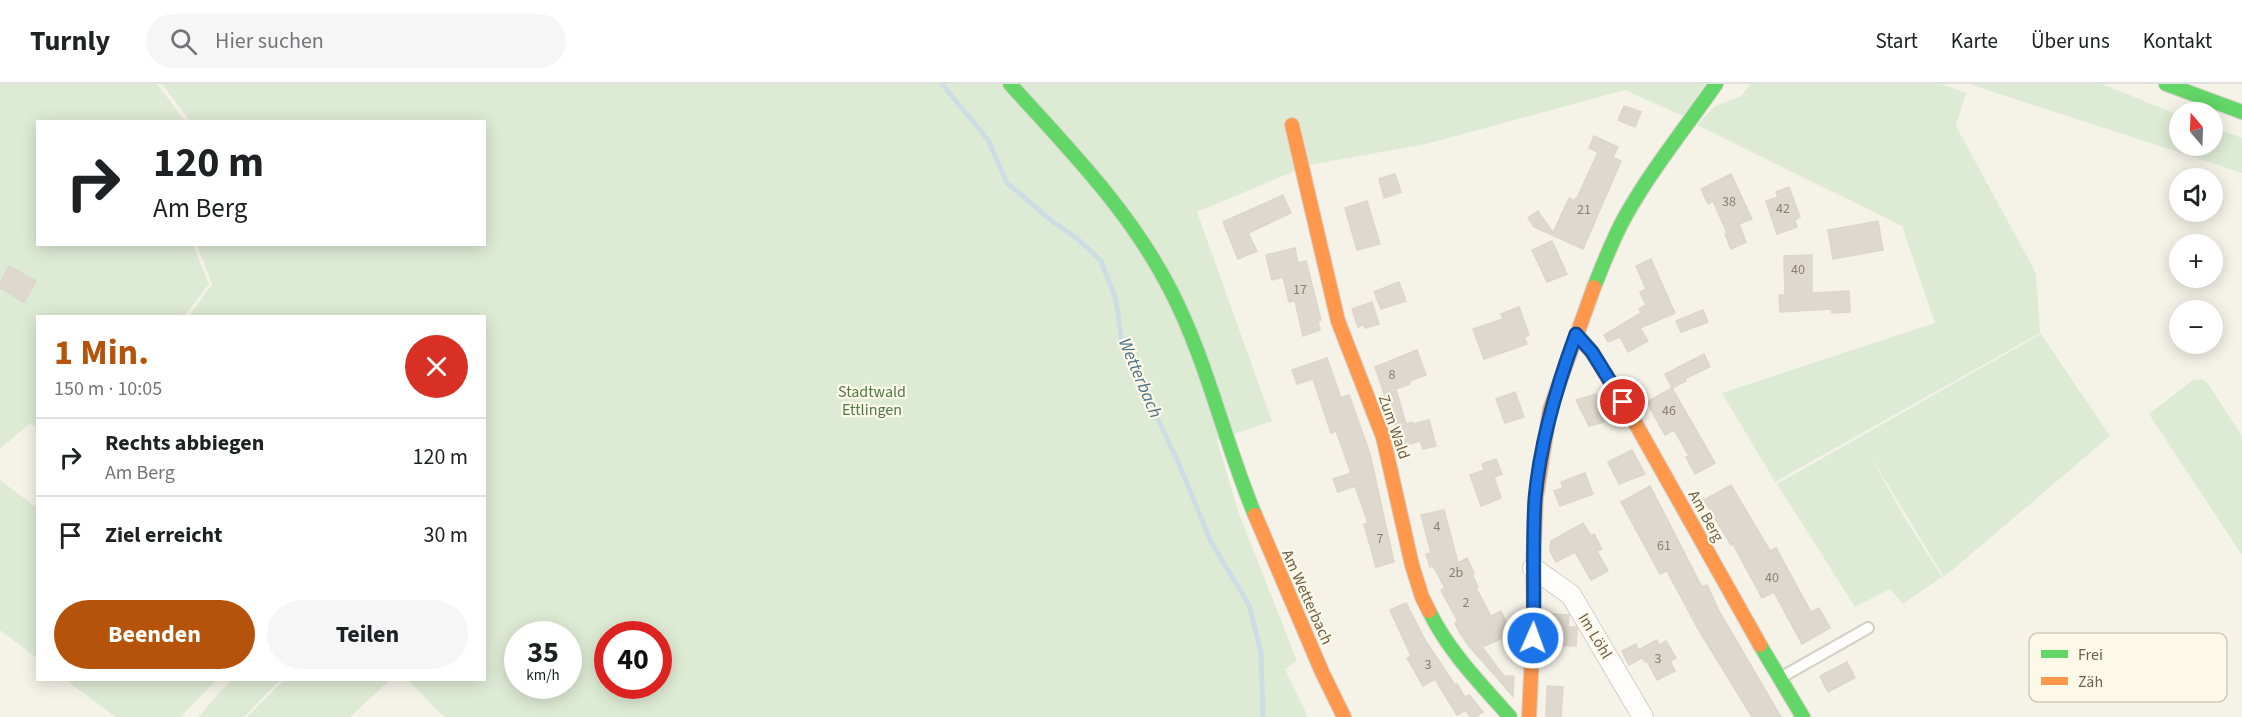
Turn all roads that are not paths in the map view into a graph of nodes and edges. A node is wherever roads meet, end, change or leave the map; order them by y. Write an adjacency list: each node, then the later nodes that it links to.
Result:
1 (1010, 84): 10 (main road, Am Wetterbach)
2 (1716, 84): 6 (main road)
3 (2166, 84): 4 (main road)
4 (2242, 112)
5 (1292, 125): 11 (main road, Zum Wald)
6 (1576, 334): 7 (main road); 9 (main road, Am Berg)
7 (1533, 568): 12 (main road); 13 (street, Im Löhl)
8 (1868, 628): 9 (lane)
9 (1779, 678): 14 (main road, Am Berg)
10 (1344, 717)
11 (1510, 717)
12 (1529, 717)
13 (1643, 717)
14 (1803, 717)

